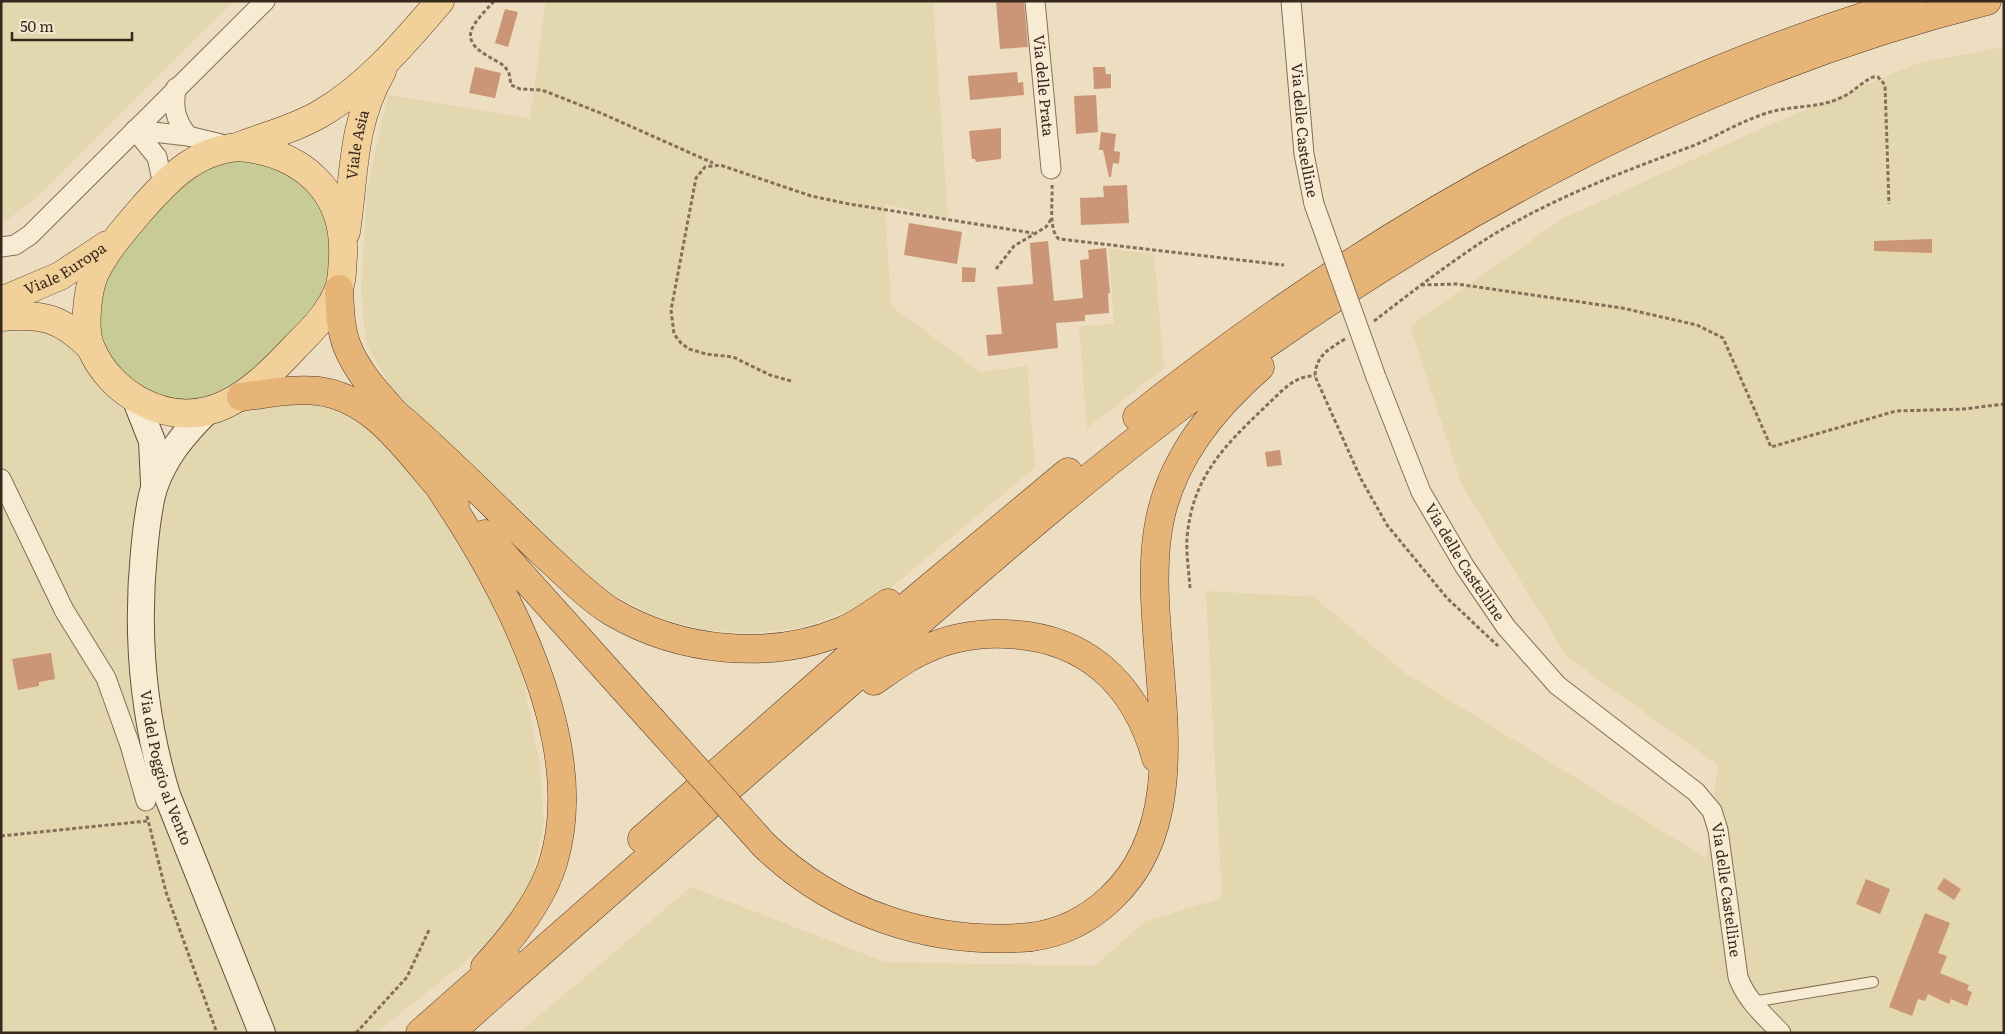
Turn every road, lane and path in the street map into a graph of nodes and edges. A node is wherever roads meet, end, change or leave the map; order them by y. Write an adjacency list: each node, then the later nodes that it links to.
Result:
1 (265, 1): 9 (street)
2 (440, 1): 8 (main road, Viale Asia)
3 (494, 1): 13 (path)
4 (1035, 1): 14 (street, Via delle Prata)
5 (1291, 1): 53 (street, Via delle Castelline, bridge)
6 (1913, 1): 42 (highway)
7 (1987, 1): 27 (highway)
8 (394, 52): 12 (main road, Viale Asia); 20 (main road, Viale Asia)
9 (176, 88): 10 (street); 11 (street)
10 (135, 130): 11 (street); 15 (street); 21 (street)
11 (188, 136): 12 (street)
12 (237, 147): 15 (main road, Viale Asia); 20 (main road)
13 (720, 165): 19 (path); 33 (path)
14 (1051, 170): 17 (path)
15 (163, 185): 18 (main road, Viale Asia)
16 (1889, 204): 24 (path)
17 (1052, 218): 19 (path); 22 (path)
18 (125, 229): 26 (main road, Viale Europa); 31 (main road)
19 (1033, 233): 23 (path)
20 (343, 246): 25 (main road)
21 (1, 247)
22 (1284, 265)
23 (996, 268)
24 (1420, 286): 29 (path); 36 (path)
25 (339, 288): 34 (main road, Viale Europa); 38 (highway)
26 (1, 301)
27 (1315, 311): 46 (highway); 47 (highway)
28 (1, 317): 31 (main road, Viale Europa)
29 (1370, 324)
30 (1348, 337): 32 (path)
31 (90, 347): 35 (main road, Viale Europa)
32 (1316, 376): 43 (path); 45 (path)
33 (791, 381)
34 (241, 397): 37 (main road, Viale Europa); 41 (highway)
35 (135, 398): 37 (main road, Viale Europa); 40 (main road, Via del Poggio al Vento)
36 (2004, 404)
37 (207, 411): 40 (main road, Via del Poggio al Vento)
38 (397, 415): 42 (highway); 44 (highway)
39 (1, 479): 48 (street)
40 (154, 488): 56 (main road, Via del Poggio al Vento)
41 (441, 490): 44 (highway); 54 (highway)
42 (1010, 518): 54 (highway)
43 (1190, 588)
44 (558, 613): 47 (highway, bridge)
45 (1503, 650)
46 (750, 769): 47 (highway); 54 (highway)
47 (1160, 785)
48 (146, 801): 49 (path)
49 (148, 822): 50 (path); 55 (path)
50 (1, 836)
51 (430, 928): 57 (path)
52 (1873, 982): 53 (lane)
53 (1752, 1002): 59 (street, Via delle Castelline)
54 (450, 1020): 58 (highway)
55 (217, 1033)
56 (262, 1033)
57 (356, 1033)
58 (420, 1033)
59 (1781, 1033)

